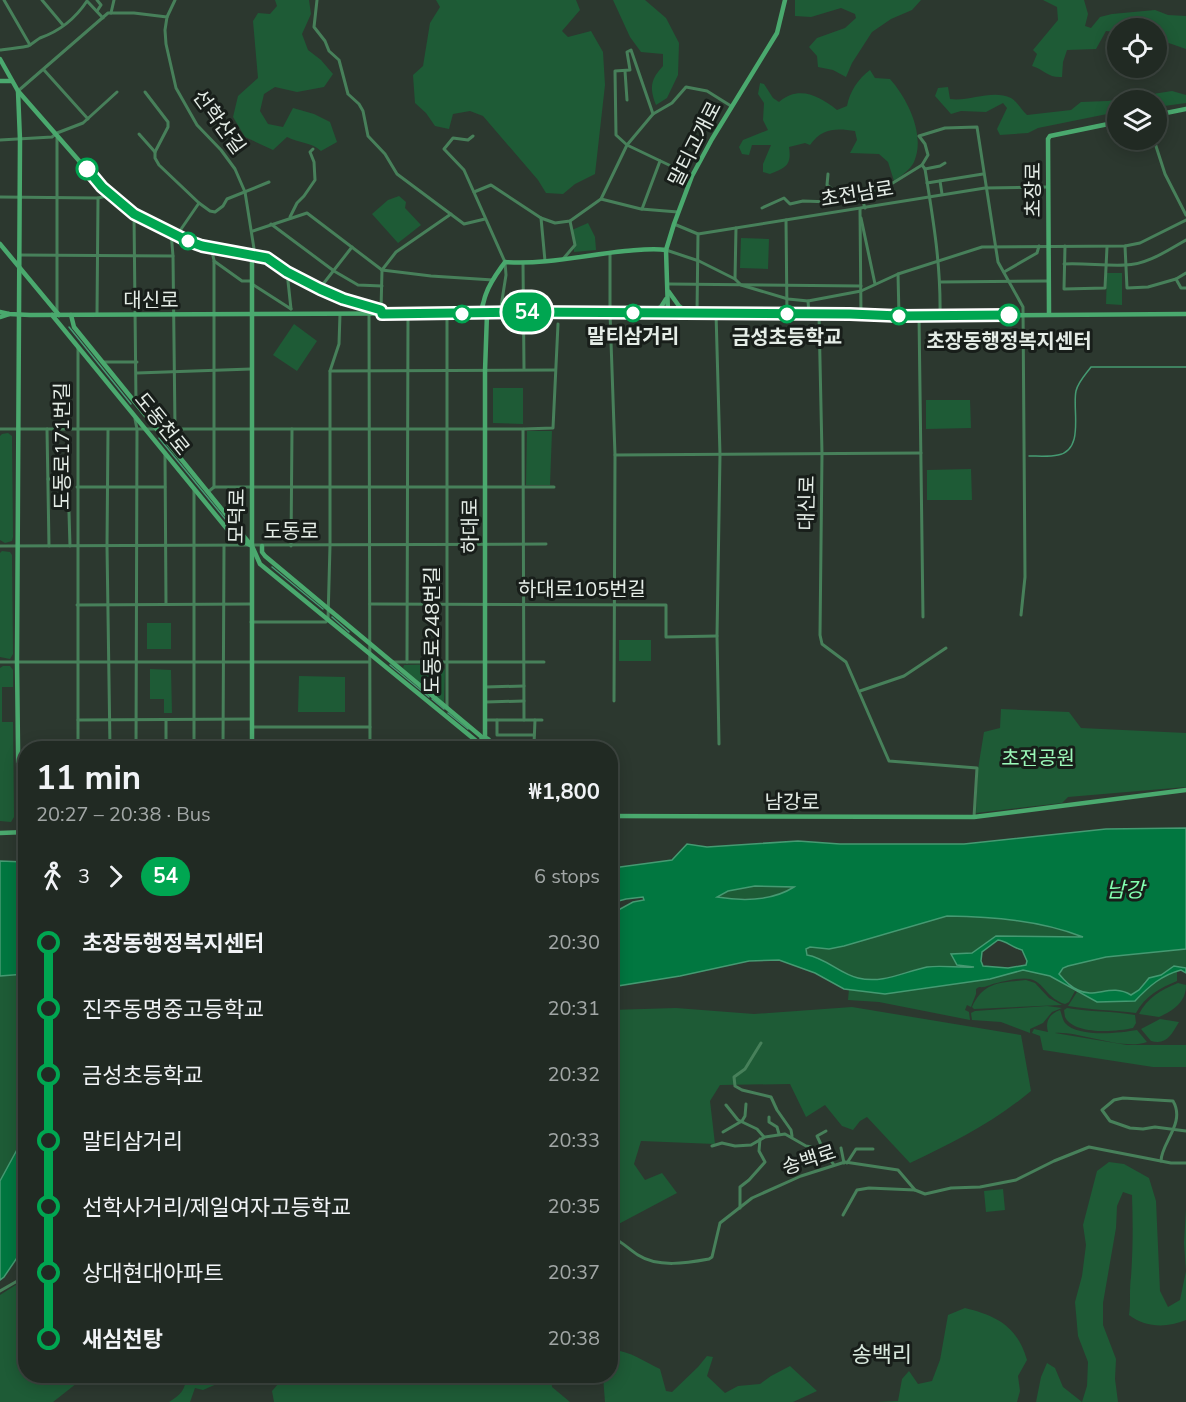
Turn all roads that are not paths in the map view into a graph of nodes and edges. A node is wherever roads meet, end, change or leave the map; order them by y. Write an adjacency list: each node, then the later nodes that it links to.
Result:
1 (4, 0): 14 (street)
2 (42, 0): 13 (street)
3 (87, 0): 9 (street); 13 (street)
4 (97, 0): 9 (street)
5 (114, 0): 10 (street)
6 (175, 0): 11 (street)
7 (317, 0): 71 (street)
8 (785, 0): 25 (street, 말티고개로)
9 (97, 11): 12 (street)
10 (111, 13): 11 (street); 12 (street)
11 (167, 17): 53 (street, 선학산길)
12 (103, 18): 17 (street)
13 (63, 25): 14 (street)
14 (30, 45): 15 (street)
15 (0, 50)
16 (0, 59): 20 (street)
17 (44, 70): 21 (street); 29 (street)
18 (625, 71): 24 (street); 28 (street); 36 (street)
19 (0, 81): 20 (street)
20 (12, 81): 21 (street)
21 (18, 91): 31 (street); 35 (street)
22 (117, 92): 29 (street)
23 (145, 93): 39 (street)
24 (627, 100)
25 (732, 106): 28 (street); 46 (street, 말티고개로)
26 (1186, 109): 27 (street)
27 (1167, 113)
28 (653, 114): 36 (street)
29 (88, 119): 31 (street)
30 (1107, 124): 50 (street, 초장로)
31 (57, 133): 35 (street); 55 (street); 60 (street)
32 (139, 134): 39 (street)
33 (473, 136): 54 (street)
34 (0, 140): 35 (street)
35 (20, 140): 59 (street)
36 (627, 145): 40 (street); 62 (street)
37 (313, 148): 73 (street)
38 (1157, 150): 75 (street)
39 (155, 152): 64 (street)
40 (660, 161): 46 (street); 67 (street)
41 (945, 163): 43 (street)
42 (922, 165): 43 (street); 45 (street); 52 (street)
43 (924, 169): 49 (street)
44 (828, 174): 52 (street)
45 (983, 174): 47 (street); 51 (street)
46 (693, 176): 69 (street, 말티고개로)
47 (940, 181): 49 (street); 56 (street)
48 (269, 182): 53 (street)
49 (927, 183): 57 (street)
50 (1048, 187): 51 (street, 초전남로); 89 (street, 초장로)
51 (985, 188): 56 (street, 초전남로); 94 (street)
52 (861, 191): 63 (street)
53 (245, 192): 64 (street); 82 (street, 선학산길)
54 (474, 192): 74 (street); 76 (street)
55 (111, 195): 61 (street); 70 (street)
56 (943, 195): 57 (street, 초전남로)
57 (930, 197): 66 (street, 초전남로); 106 (street)
58 (0, 198): 59 (street)
59 (19, 198): 60 (street); 98 (street)
60 (58, 198): 61 (street); 99 (street)
61 (98, 198): 101 (street)
62 (601, 199): 67 (street); 78 (street)
63 (862, 199): 65 (street); 66 (street)
64 (199, 203): 85 (street)
65 (762, 208)
66 (865, 208): 68 (street, 초전남로)
67 (642, 209): 69 (street)
68 (860, 209): 72 (street); 77 (street, 초전남로)
69 (678, 213): 80 (street, 말티고개로)
70 (134, 214): 83 (street); 102 (street)
71 (451, 214): 76 (street); 115 (street)
72 (860, 216): 131 (street); 134 (street)
73 (290, 217): 79 (street); 93 (street)
74 (540, 218): 78 (street); 109 (street)
75 (1186, 218): 92 (street)
76 (485, 219): 108 (street)
77 (786, 220): 81 (street, 초전남로); 133 (street)
78 (570, 221): 104 (street)
79 (271, 224): 82 (street); 116 (street)
80 (674, 224): 84 (street); 96 (street, 말티고개로)
81 (736, 228): 84 (street, 초전남로); 121 (street)
82 (253, 231): 100 (street, 선학산길)
83 (171, 232): 85 (street); 103 (street)
84 (698, 234): 107 (street)
85 (177, 235): 95 (street)
86 (1186, 240): 113 (street)
87 (0, 244): 114 (street, 도동천로)
88 (1039, 246): 89 (street); 94 (street); 118 (street)
89 (1048, 246): 90 (street); 124 (street, 초장로)
90 (1065, 246): 91 (street); 111 (street)
91 (1107, 246): 92 (street); 112 (street)
92 (1125, 246): 113 (street)
93 (352, 247): 115 (street); 116 (street)
94 (995, 247): 106 (street); 118 (street)
95 (211, 248): 100 (street); 105 (street)
96 (666, 250): 97 (street); 107 (street); 128 (street, 말티고개로)
97 (610, 253): 104 (street); 147 (street)
98 (19, 255): 99 (street); 114 (street)
99 (58, 255): 101 (street); 169 (street)
100 (254, 255): 117 (street); 125 (street, 모덕로)
101 (97, 256): 102 (street); 171 (street)
102 (136, 256): 103 (street); 172 (street)
103 (173, 256): 154 (street)
104 (563, 259): 109 (street)
105 (214, 260): 125 (street); 155 (street)
106 (939, 260): 120 (street); 126 (street)
107 (698, 261): 121 (street); 129 (street)
108 (505, 262): 110 (street); 123 (street); 146 (street)
109 (546, 262): 110 (street)
110 (523, 263): 144 (street)
111 (1064, 264): 112 (street); 112 (street)
112 (1106, 264): 113 (street)
113 (1126, 265): 122 (street)
114 (19, 268): 168 (street); 169 (street, 도동천로)
115 (382, 270): 123 (street); 132 (street)
116 (334, 271): 132 (street); 136 (street)
117 (287, 272): 136 (street); 141 (street)
118 (1004, 272): 127 (street)
119 (1186, 273): 122 (street)
120 (898, 274): 131 (street); 176 (street)
121 (735, 279): 130 (street)
122 (1176, 279): 135 (street)
123 (493, 280): 145 (street)
124 (1048, 281): 127 (street); 166 (street, 초장로)
125 (251, 282): 141 (street); 156 (street, 모덕로)
126 (941, 282): 127 (street); 174 (street)
127 (1010, 282): 175 (street)
128 (669, 284): 129 (street); 137 (street, 말티고개로)
129 (698, 285): 130 (street); 151 (street)
130 (741, 285): 133 (street); 139 (street)
131 (875, 285): 138 (street)
132 (382, 286): 143 (street)
133 (787, 286): 134 (street); 139 (street)
134 (861, 286): 138 (street)
135 (1186, 288)
136 (320, 289): 143 (street)
137 (668, 291): 148 (street); 149 (street, 말티고개로); 150 (street)
138 (861, 291): 140 (street); 165 (street)
139 (788, 299): 140 (street); 162 (street)
140 (808, 301): 163 (street)
141 (292, 311): 156 (street, 대신로); 157 (street, 대신로)
142 (0, 312): 153 (street, 대신로)
143 (381, 312): 158 (street, 대신로); 159 (street, 대신로)
144 (524, 312): 146 (street, 대신로); 147 (street, 대신로); 186 (street)
145 (479, 313): 160 (street, 대신로); 161 (street, 대신로)
146 (500, 313): 161 (street, 대신로)
147 (610, 313): 148 (street, 대신로); 223 (street)
148 (645, 313): 149 (street, 대신로)
149 (668, 313): 150 (street, 대신로)
150 (689, 313): 151 (street, 대신로)
151 (697, 313): 152 (street, 대신로)
152 (716, 313): 162 (street, 대신로); 221 (street)
153 (9, 314): 168 (street, 대신로); 177 (street, 대신로)
154 (174, 314): 155 (street, 대신로); 172 (street, 대신로); 188 (street)
155 (213, 314): 156 (street, 대신로); 185 (street)
156 (251, 314): 184 (street, 모덕로)
157 (340, 314): 158 (street, 대신로); 189 (street)
158 (369, 314): 190 (street)
159 (408, 314): 160 (street, 대신로); 191 (street)
160 (447, 314): 192 (street, 도동로248번길)
161 (487, 314): 193 (street, 하대로)
162 (787, 314): 163 (street, 대신로)
163 (809, 314): 164 (street, 대신로)
164 (819, 314): 165 (street, 대신로); 222 (street, 대신로)
165 (861, 314): 176 (street, 대신로)
166 (1049, 314): 167 (street, 대신로); 175 (street, 대신로)
167 (1186, 314)
168 (19, 315): 169 (street, 대신로); 203 (street)
169 (56, 315): 170 (street, 대신로); 180 (street, 도동천로)
170 (71, 315): 171 (street, 대신로); 179 (street, 도동천로)
171 (97, 315): 172 (street, 대신로)
172 (136, 315): 183 (street)
173 (919, 315): 174 (street, 대신로); 176 (street, 대신로); 220 (street)
174 (940, 315): 175 (street, 대신로)
175 (1023, 315): 279 (street)
176 (899, 316)
177 (0, 317)
178 (558, 324): 187 (street)
179 (73, 325): 180 (street); 182 (street, 도동천로)
180 (65, 330): 181 (street, 도동천로)
181 (78, 346): 198 (street, 도동천로); 205 (street, 도동로171번길)
182 (102, 362): 183 (street); 195 (street, 도동천로)
183 (137, 362): 194 (street)
184 (251, 369): 185 (street); 199 (street, 모덕로)
185 (212, 370): 188 (street); 209 (street)
186 (524, 370): 187 (street); 193 (street)
187 (555, 370): 214 (street)
188 (174, 371): 194 (street); 208 (street)
189 (330, 371): 190 (street); 200 (street)
190 (369, 371): 191 (street); 201 (street)
191 (407, 371): 192 (street); 211 (street)
192 (447, 371): 193 (street); 212 (street, 도동로248번길)
193 (485, 371): 213 (street, 하대로)
194 (137, 373): 195 (street)
195 (136, 403): 197 (street, 도동천로)
196 (135, 417): 206 (street)
197 (149, 419): 198 (street); 216 (street, 도동천로)
198 (141, 423): 207 (street, 도동천로)
199 (253, 428): 209 (street); 210 (street); 225 (street, 모덕로)
200 (329, 428): 201 (street); 210 (street); 231 (street)
201 (370, 428): 211 (street); 239 (street)
202 (0, 429): 203 (street)
203 (18, 429): 204 (street); 248 (street)
204 (47, 429): 205 (street); 224 (street)
205 (77, 429): 215 (street); 226 (street, 도동로171번길)
206 (137, 429): 207 (street); 215 (street); 227 (street)
207 (147, 429): 216 (street); 218 (street, 도동천로)
208 (175, 429): 209 (street); 216 (street)
209 (213, 429): 230 (street)
210 (292, 429): 238 (street)
211 (407, 429): 212 (street); 232 (street)
212 (447, 429): 213 (street); 233 (street, 도동로248번길)
213 (485, 429): 214 (street); 234 (street, 하대로)
214 (523, 429): 235 (street)
215 (108, 430): 237 (street)
216 (158, 430): 217 (street, 도동천로)
217 (163, 436): 218 (street); 240 (street, 도동천로)
218 (157, 441): 219 (street, 도동천로)
219 (165, 452): 228 (street); 229 (street, 도동천로)
220 (921, 453): 222 (street); 280 (street)
221 (720, 454): 222 (street); 223 (street); 283 (street)
222 (822, 454): 306 (street, 대신로)
223 (615, 455): 274 (street)
224 (48, 479): 249 (street); 250 (street)
225 (253, 486): 230 (street); 238 (street); 257 (street, 모덕로)
226 (77, 487): 237 (street); 251 (street, 도동로171번길)
227 (136, 487): 228 (street); 237 (street); 253 (street)
228 (165, 487): 254 (street)
229 (194, 487): 242 (street, 도동천로); 255 (street)
230 (214, 487): 240 (street)
231 (330, 487): 238 (street); 239 (street); 260 (street)
232 (407, 487): 233 (street); 239 (street); 262 (street)
233 (446, 487): 234 (street); 243 (street, 도동로248번길)
234 (485, 487): 235 (street); 246 (street, 하대로)
235 (524, 487): 236 (street); 244 (street)
236 (554, 487)
237 (107, 488): 252 (street)
238 (291, 488): 259 (street)
239 (369, 488): 261 (street)
240 (208, 492): 241 (street, 도동천로)
241 (241, 531): 242 (street); 257 (street, 도동천로)
242 (232, 535): 257 (street, 도동천로)
243 (447, 544): 246 (street, 도동로); 262 (street, 도동로); 272 (street, 도동로248번길)
244 (524, 544): 245 (street, 도동로); 246 (street, 도동로); 265 (street)
245 (546, 544)
246 (485, 545): 273 (street, 하대로)
247 (0, 546): 248 (street, 도동로)
248 (18, 546): 249 (street, 도동로); 293 (street)
249 (49, 546): 250 (street, 도동로)
250 (70, 546): 251 (street, 도동로)
251 (77, 546): 252 (street, 도동로); 275 (street, 도동로171번길)
252 (107, 546): 253 (street, 도동로); 276 (street)
253 (136, 546): 254 (street, 도동로); 277 (street)
254 (166, 546): 255 (street, 도동로); 266 (street)
255 (194, 546): 256 (street, 도동로); 267 (street)
256 (224, 546): 257 (street, 도동로); 268 (street)
257 (252, 546): 258 (street, 도동로); 264 (street, 도동천로); 269 (street, 모덕로)
258 (262, 546): 259 (street, 도동로); 263 (street)
259 (291, 546): 260 (street, 도동로)
260 (330, 546): 261 (street, 도동로); 278 (street)
261 (370, 546): 262 (street, 도동로); 270 (street)
262 (408, 546): 271 (street)
263 (265, 556): 264 (street); 278 (street)
264 (260, 564): 281 (street, 도동천로)
265 (524, 603): 273 (street, 하대로105번길); 274 (street, 하대로105번길); 291 (street)
266 (166, 604): 267 (street); 277 (street)
267 (194, 604): 268 (street); 296 (street)
268 (224, 604): 269 (street); 297 (street)
269 (251, 604): 282 (street, 모덕로)
270 (370, 604): 271 (street, 하대로105번길); 284 (street)
271 (408, 604): 272 (street, 하대로105번길); 303 (street)
272 (447, 604): 273 (street, 하대로105번길); 301 (street, 도동로248번길)
273 (487, 604): 290 (street, 하대로)
274 (613, 604): 283 (street, 하대로105번길); 310 (street)
275 (77, 605): 276 (street); 289 (street, 도동로171번길)
276 (107, 605): 277 (street); 294 (street)
277 (136, 605): 295 (street)
278 (329, 610): 281 (street); 284 (street)
279 (1021, 615)
280 (923, 617)
281 (328, 619): 282 (street); 286 (street, 도동천로)
282 (251, 622): 298 (street, 모덕로)
283 (717, 636): 343 (street)
284 (369, 644): 286 (street); 287 (street)
285 (946, 648): 306 (street)
286 (369, 653): 288 (street, 도동천로); 299 (street)
287 (382, 654): 288 (street); 300 (street)
288 (378, 660): 308 (street, 도동천로)
289 (78, 661): 293 (street); 294 (street); 316 (street, 도동로171번길)
290 (487, 661): 291 (street); 301 (street); 305 (street, 하대로)
291 (525, 661): 302 (street); 304 (street)
292 (0, 662): 293 (street)
293 (17, 662): 330 (street)
294 (108, 662): 295 (street); 317 (street)
295 (136, 662): 296 (street); 314 (street)
296 (194, 662): 297 (street); 319 (street)
297 (224, 662): 298 (street); 320 (street)
298 (251, 662): 299 (street); 315 (street, 모덕로)
299 (369, 662): 327 (street)
300 (392, 662): 303 (street); 307 (street)
301 (447, 662): 303 (street); 312 (street, 도동로248번길)
302 (544, 662)
303 (407, 663)
304 (524, 686): 305 (street); 309 (street)
305 (486, 687): 311 (street, 하대로)
306 (860, 691): 346 (street)
307 (429, 694): 308 (street); 312 (street)
308 (426, 699): 313 (street, 도동천로)
309 (524, 701): 311 (street); 323 (street)
310 (614, 701)
311 (486, 702): 321 (street, 하대로)
312 (447, 709): 313 (street, 도동로248번길); 329 (street)
313 (444, 714): 339 (street, 도동천로)
314 (136, 719): 317 (street); 318 (street); 333 (street)
315 (252, 719): 320 (street); 326 (street, 모덕로)
316 (78, 720): 317 (street); 331 (street, 도동로171번길)
317 (109, 720): 332 (street)
318 (166, 720): 319 (street); 334 (street)
319 (195, 720): 320 (street); 335 (street)
320 (224, 720): 336 (street)
321 (486, 720): 322 (street); 329 (street, 하대로)
322 (497, 720): 323 (street); 328 (street)
323 (524, 720): 324 (street)
324 (535, 720): 325 (street); 328 (street)
325 (542, 720)
326 (252, 727): 327 (street); 337 (street, 모덕로)
327 (370, 727): 338 (street)
328 (534, 735): 342 (street)
329 (484, 738): 340 (street); 341 (street)
330 (18, 741)
331 (78, 741)
332 (110, 741)
333 (136, 741)
334 (166, 741)
335 (195, 741)
336 (224, 741)
337 (252, 741)
338 (370, 741)
339 (476, 741)
340 (482, 741)
341 (485, 741)
342 (534, 741)
343 (719, 744)
344 (1186, 790): 346 (street, 남강로)
345 (618, 816): 346 (street, 남강로)
346 (974, 817)
347 (18, 832): 348 (street)
348 (0, 833)
349 (761, 1043): 359 (street)
350 (746, 1104): 353 (street)
351 (726, 1105): 353 (street)
352 (769, 1117): 358 (street)
353 (742, 1121): 357 (street); 360 (street)
354 (826, 1131): 363 (street)
355 (1178, 1131): 355 (street); 356 (street); 365 (street)
356 (1186, 1131)
357 (723, 1132)
358 (778, 1134): 359 (street); 360 (street)
359 (792, 1136): 363 (street)
360 (762, 1138): 361 (street); 370 (street)
361 (712, 1146)
362 (841, 1148): 366 (street)
363 (823, 1149): 368 (street)
364 (873, 1149): 366 (street)
365 (1161, 1161): 367 (street); 369 (street)
366 (845, 1163): 368 (street, 송백로); 369 (street, 송백로)
367 (1186, 1163)
368 (834, 1165): 370 (street, 송백로)
369 (915, 1190): 371 (street)
370 (740, 1208): 372 (street, 송백로)
371 (843, 1215)
372 (618, 1240)
373 (18, 1281): 374 (street)
374 (0, 1292)

